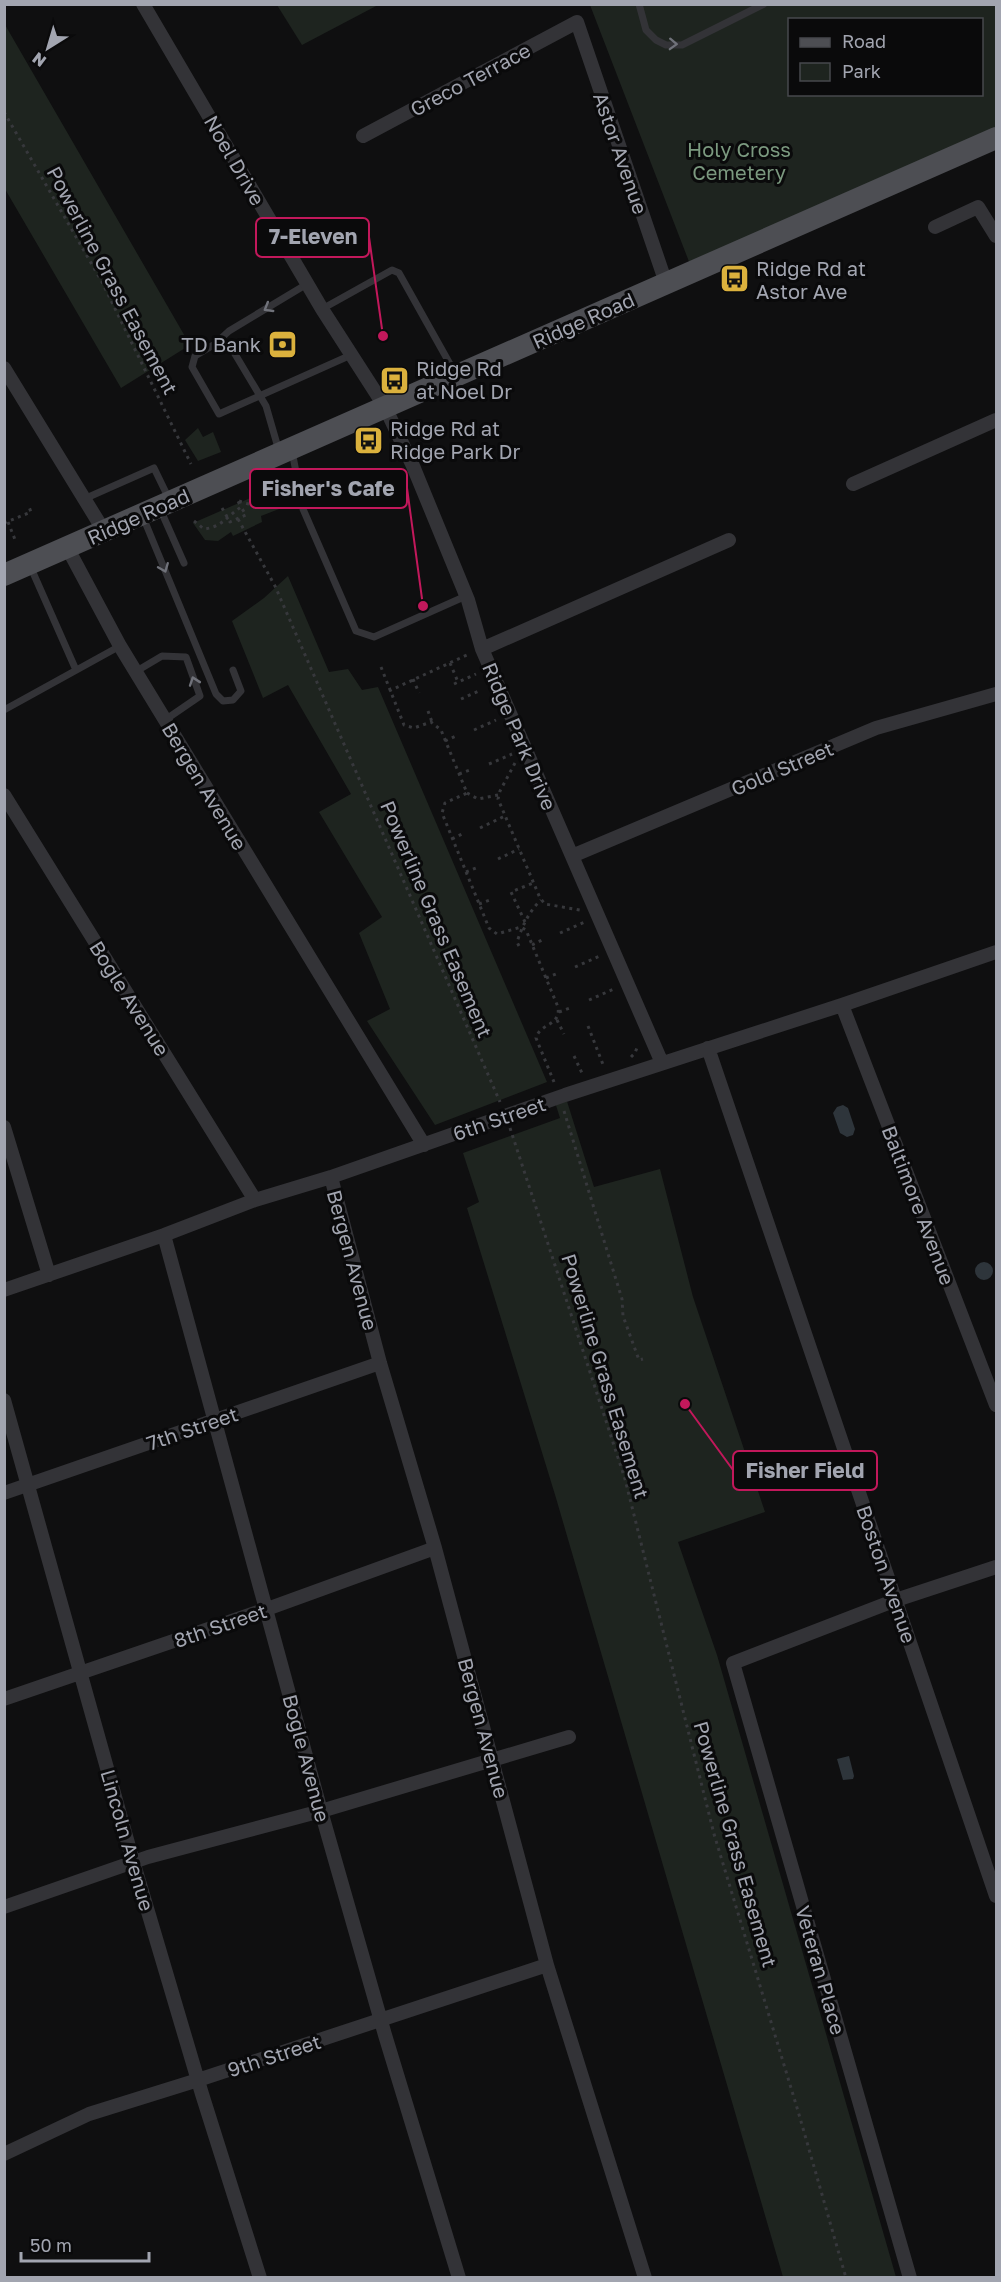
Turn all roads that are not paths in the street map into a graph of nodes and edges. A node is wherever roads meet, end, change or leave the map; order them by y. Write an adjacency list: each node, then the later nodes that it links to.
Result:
1 (143, 4): 10 (street, Noel Drive)
2 (639, 4): 3 (lane, one-way to 3)
3 (763, 5)
4 (577, 22): 5 (street, Greco Terrace); 9 (street, Astor Avenue)
5 (363, 136)
6 (996, 138): 9 (main road, Ridge Road)
7 (935, 227): 8 (street)
8 (996, 236)
9 (666, 283): 17 (main road, Ridge Road)
10 (307, 284): 11 (street, Noel Drive); 12 (lane, one-way to 12)
11 (322, 309): 15 (street, Noel Drive); 17 (lane)
12 (229, 331): 13 (lane); 14 (lane)
13 (215, 344): 14 (lane); 18 (lane)
14 (229, 344): 18 (lane)
15 (351, 355): 18 (lane); 19 (street, Noel Drive)
16 (4, 368): 23 (street)
17 (456, 376): 19 (main road, Ridge Road)
18 (260, 396): 21 (lane)
19 (385, 407): 21 (main road, Ridge Road); 31 (street, Ridge Park Drive)
20 (996, 420): 22 (street)
21 (286, 451): 24 (main road, Ridge Road); 31 (lane)
22 (854, 484)
23 (84, 499): 24 (lane); 25 (street)
24 (157, 507): 25 (main road, Ridge Road); 28 (lane); 35 (lane, one-way to 35)
25 (104, 531): 27 (main road, Ridge Road)
26 (729, 540): 32 (street)
27 (67, 547): 29 (main road, Ridge Road); 33 (street, Bergen Avenue)
28 (184, 563)
29 (29, 564): 30 (main road, Ridge Road); 34 (lane)
30 (4, 575)
31 (466, 596): 32 (street, Ridge Park Drive)
32 (481, 645): 41 (street, Ridge Park Drive)
33 (120, 646): 34 (lane); 36 (street, Bergen Avenue)
34 (76, 670): 38 (lane)
35 (233, 670)
36 (135, 672): 39 (street, Bergen Avenue); 39 (lane, one-way to 36)
37 (996, 694): 41 (street, Gold Street)
38 (4, 710)
39 (165, 720): 47 (street, Bergen Avenue)
40 (4, 795): 49 (street, Bogle Avenue)
41 (572, 856): 45 (street, Ridge Park Drive)
42 (996, 952): 43 (street, 6th Street)
43 (842, 1005): 44 (street, 6th Street); 55 (street, Baltimore Avenue)
44 (708, 1048): 45 (street, 6th Street); 61 (street, Boston Avenue)
45 (662, 1063): 47 (street, 6th Street)
46 (4, 1127): 51 (street)
47 (424, 1145): 48 (street, 6th Street)
48 (331, 1177): 49 (street, 6th Street); 53 (street, Bergen Avenue)
49 (255, 1200): 50 (street, 6th Street)
50 (164, 1235): 51 (street, 6th Street); 56 (street, Bogle Avenue)
51 (50, 1275): 52 (street, 6th Street)
52 (4, 1290)
53 (380, 1363): 56 (street, 7th Street); 59 (street, Bergen Avenue)
54 (4, 1400): 57 (street, Lincoln Avenue)
55 (996, 1405)
56 (214, 1420): 57 (street, 7th Street); 62 (street, Bogle Avenue)
57 (29, 1485): 58 (street, 7th Street); 63 (street, Lincoln Avenue)
58 (4, 1493)
59 (435, 1548): 62 (street, 8th Street); 66 (street, Bergen Avenue)
60 (996, 1567): 61 (street)
61 (896, 1600): 69 (street, Boston Avenue); 78 (street, Veteran Place)
62 (267, 1609): 63 (street, 8th Street); 67 (street, Bogle Avenue)
63 (81, 1674): 64 (street, 8th Street); 68 (street, Lincoln Avenue)
64 (4, 1700)
65 (569, 1737): 66 (street)
66 (493, 1761): 67 (street); 71 (street, Bergen Avenue)
67 (321, 1811): 68 (street); 72 (street, Bogle Avenue)
68 (133, 1861): 70 (street); 73 (street, Lincoln Avenue)
69 (996, 1896)
70 (4, 1907)
71 (547, 1965): 72 (street, 9th Street); 77 (street, Bergen Avenue)
72 (381, 2019): 73 (street, 9th Street); 76 (street, Bogle Avenue)
73 (198, 2080): 74 (street, 9th Street); 75 (street, Lincoln Avenue)
74 (4, 2154)
75 (260, 2277)
76 (459, 2277)
77 (645, 2277)
78 (910, 2277)

